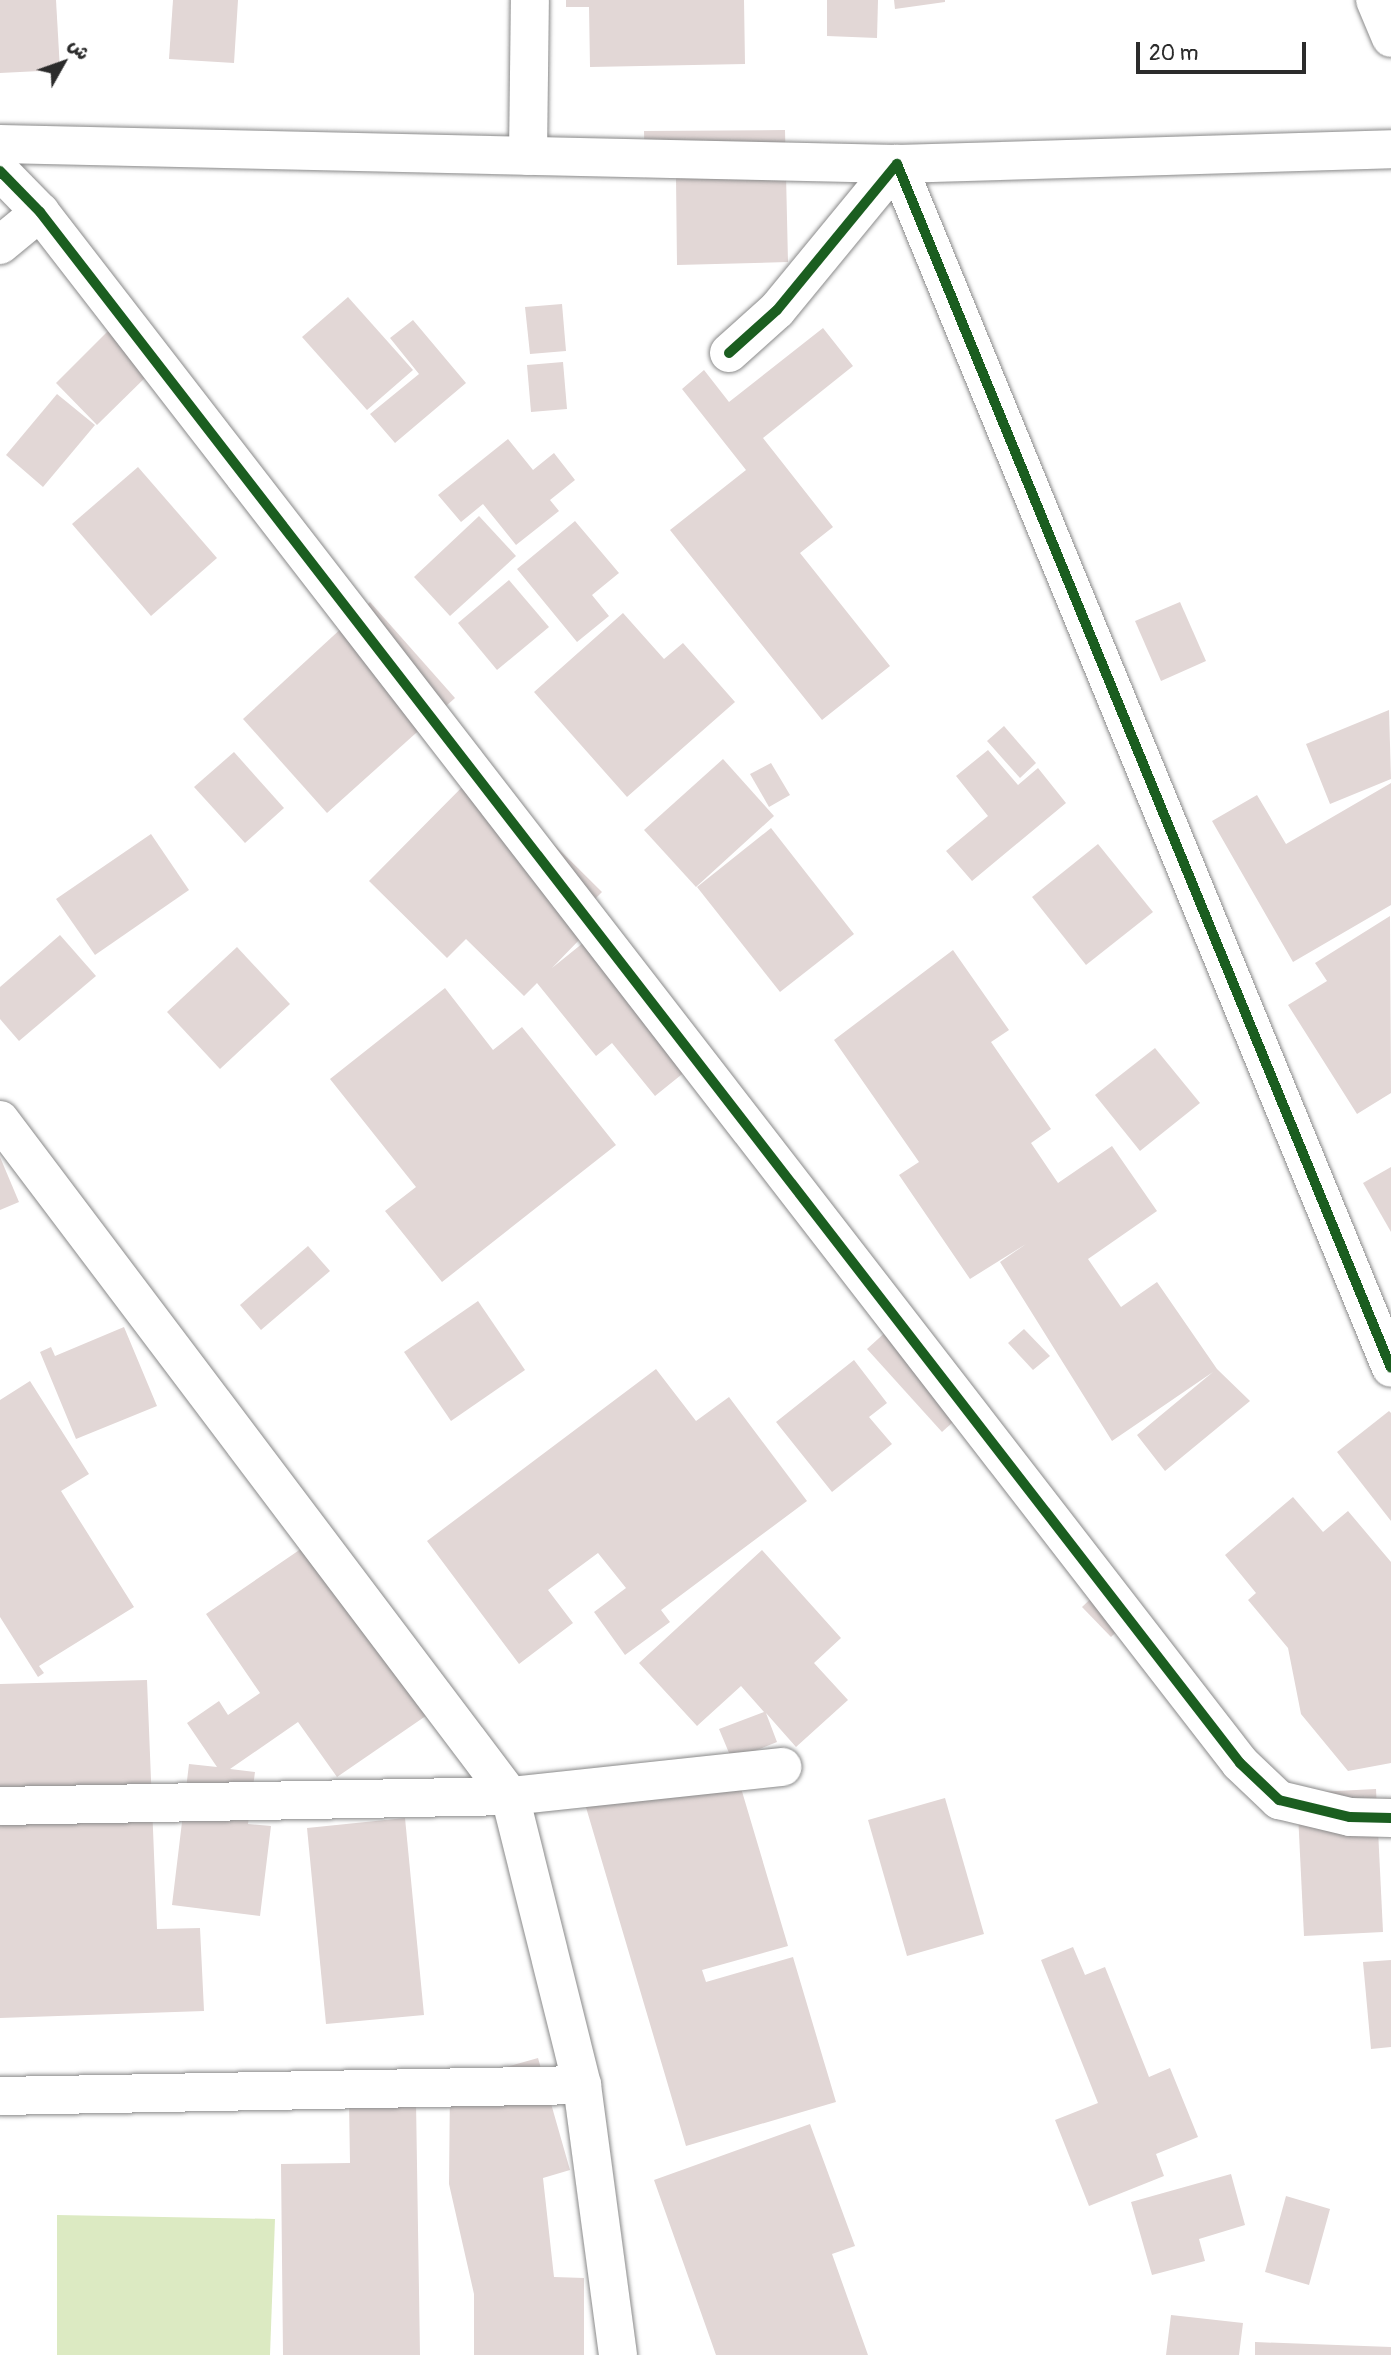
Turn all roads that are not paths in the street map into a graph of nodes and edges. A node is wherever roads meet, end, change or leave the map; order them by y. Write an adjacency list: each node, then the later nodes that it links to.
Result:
1 (530, 0): 6 (street)
2 (1374, 0): 3 (street)
3 (1391, 38)
4 (0, 144): 6 (street)
5 (1391, 149): 7 (street)
6 (528, 156): 7 (street)
7 (897, 164): 11 (street); 13 (street)
8 (0, 171): 9 (street)
9 (40, 212): 10 (street); 18 (street)
10 (0, 245)
11 (729, 353)
12 (0, 1121): 16 (street)
13 (1383, 1326): 14 (street)
14 (1391, 1368)
15 (782, 1767): 16 (street)
16 (510, 1796): 17 (street); 19 (street)
17 (0, 1806)
18 (1391, 1818)
19 (582, 2085): 20 (street); 21 (street)
20 (0, 2096)
21 (618, 2355)

